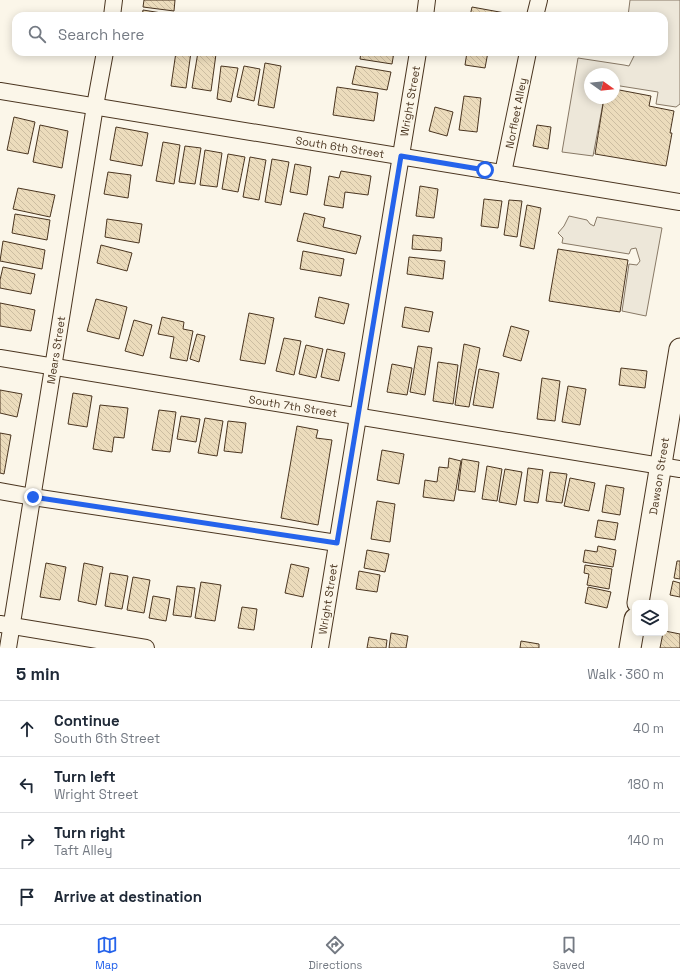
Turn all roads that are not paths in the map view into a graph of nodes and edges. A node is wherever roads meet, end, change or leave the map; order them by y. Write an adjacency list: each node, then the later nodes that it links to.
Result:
1 (114, 0): 4 (street)
2 (427, 0): 5 (street)
3 (538, 0): 6 (street)
4 (112, 12)
5 (426, 12)
6 (536, 12)
7 (104, 56): 11 (street, Mears Street)
8 (417, 56): 12 (street, Wright Street)
9 (527, 56): 13 (street, Norfleet Alley)
10 (0, 91): 11 (street, South 6th Street)
11 (95, 106): 12 (street, South 6th Street); 17 (street, Mears Street)
12 (401, 156): 13 (street, South 6th Street); 18 (street, Wright Street)
13 (503, 173): 14 (street, South 6th Street)
14 (680, 202)
15 (680, 349): 19 (main road, Dawson Street)
16 (0, 358): 17 (street, South 7th Street)
17 (54, 367): 18 (street, South 7th Street); 21 (street, Mears Street)
18 (358, 416): 19 (street, South 7th Street); 22 (street, Wright Street)
19 (670, 468): 23 (main road, Dawson Street)
20 (0, 491): 21 (street)
21 (33, 497): 22 (street); 24 (street, Mears Street)
22 (337, 543): 28 (street, Wright Street)
23 (639, 600)
24 (6, 625): 26 (street, Mears Street); 27 (street)
25 (632, 636): 29 (main road)
26 (8, 648)
27 (146, 648)
28 (320, 648)
29 (630, 648)

